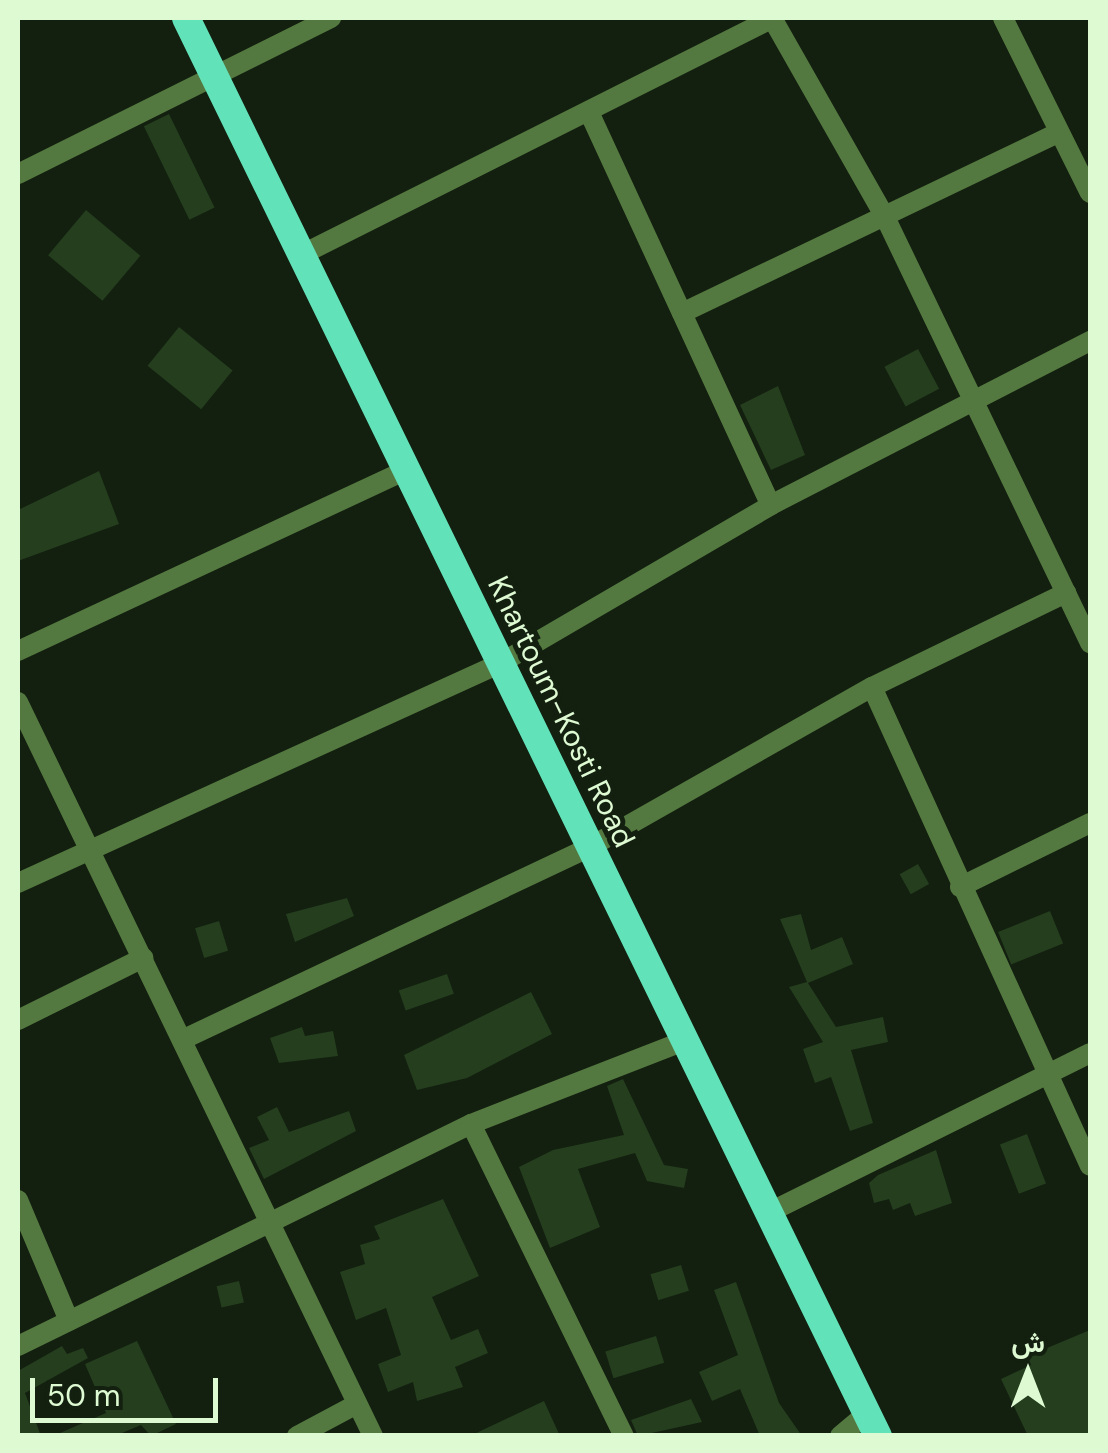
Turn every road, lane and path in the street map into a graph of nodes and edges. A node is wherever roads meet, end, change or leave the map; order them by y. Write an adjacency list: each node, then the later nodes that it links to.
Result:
1 (186, 18): 5 (highway, Khartoum-Kosti Road)
2 (330, 18): 5 (street)
3 (773, 18): 6 (street); 10 (street)
4 (1003, 18): 7 (street)
5 (215, 79): 8 (street); 11 (highway, Khartoum-Kosti Road)
6 (589, 112): 11 (street); 12 (street)
7 (1059, 132): 9 (street); 10 (street)
8 (18, 174)
9 (1090, 193)
10 (886, 219): 12 (street); 14 (street)
11 (300, 256): 15 (highway, Khartoum-Kosti Road)
12 (682, 313): 16 (street)
13 (1090, 341): 14 (street)
14 (974, 397): 16 (street); 17 (street)
15 (404, 471): 19 (street); 20 (highway, Khartoum-Kosti Road)
16 (771, 505): 20 (street)
17 (1066, 593): 18 (street); 21 (street)
18 (1090, 643)
19 (18, 651)
20 (500, 663): 24 (street); 25 (highway, Khartoum-Kosti Road)
21 (872, 687): 25 (street); 27 (street)
22 (18, 702): 24 (street)
23 (1090, 824): 27 (street)
24 (90, 846): 26 (street); 28 (street)
25 (590, 847): 30 (street); 31 (highway, Khartoum-Kosti Road)
26 (18, 883)
27 (960, 887): 33 (street)
28 (143, 958): 29 (street); 30 (street)
29 (18, 1020)
30 (186, 1038): 38 (street)
31 (686, 1040): 34 (street); 37 (highway, Khartoum-Kosti Road)
32 (1090, 1053): 33 (street)
33 (1047, 1075): 35 (street); 37 (street)
34 (471, 1124): 38 (street); 45 (street)
35 (1090, 1166)
36 (18, 1200): 39 (street)
37 (770, 1212): 42 (highway, Khartoum-Kosti Road)
38 (270, 1222): 39 (street); 41 (street)
39 (69, 1320): 40 (street)
40 (18, 1346)
41 (357, 1404): 43 (street); 44 (street)
42 (872, 1424): 46 (street)
43 (297, 1436)
44 (373, 1436)
45 (624, 1436)
46 (840, 1436)

